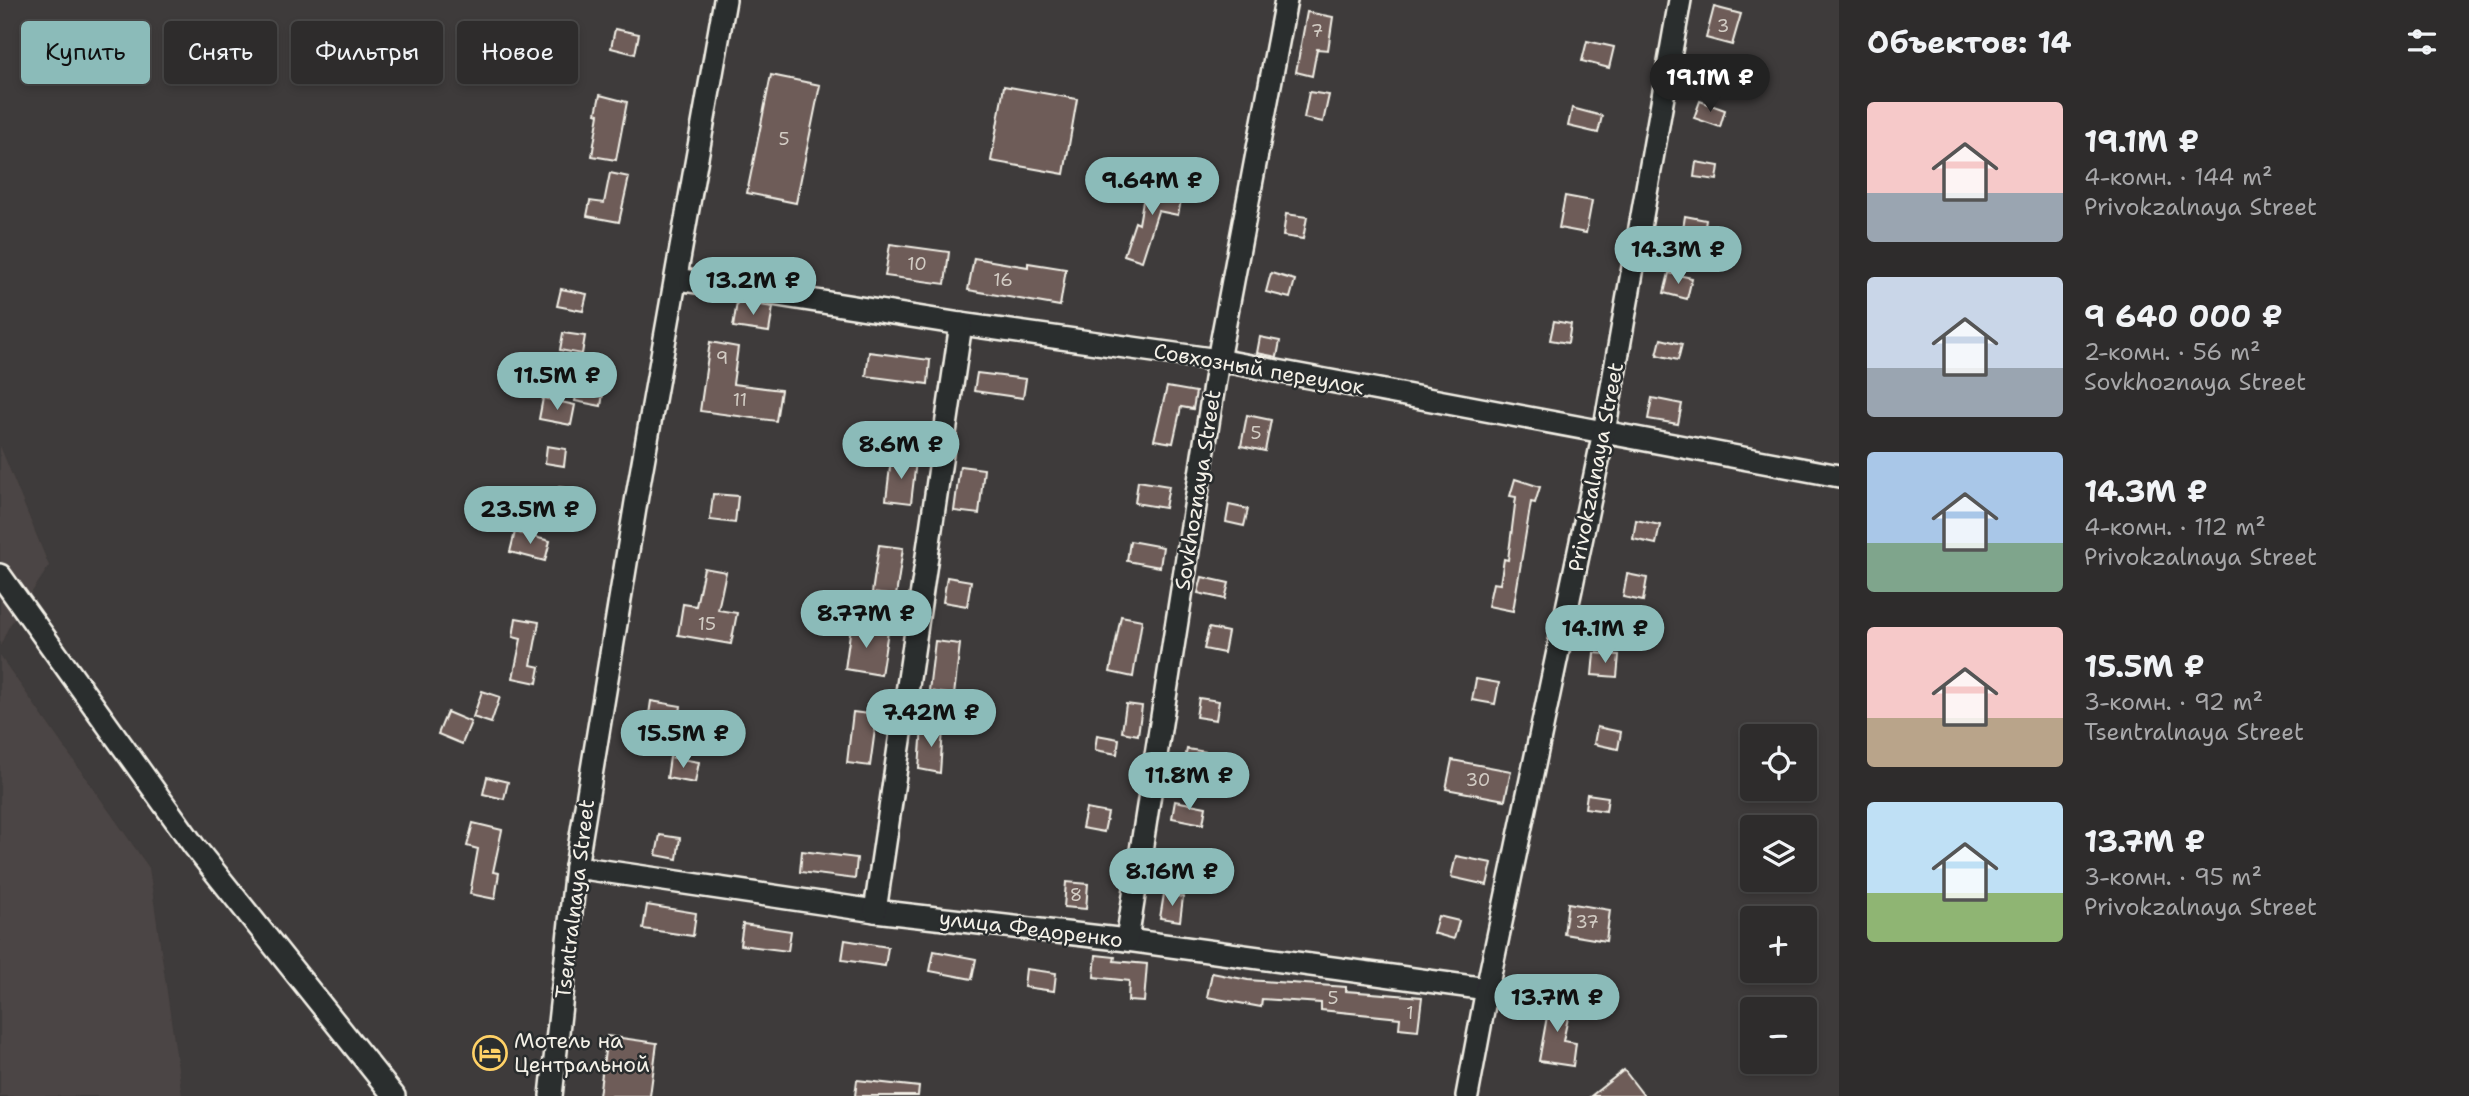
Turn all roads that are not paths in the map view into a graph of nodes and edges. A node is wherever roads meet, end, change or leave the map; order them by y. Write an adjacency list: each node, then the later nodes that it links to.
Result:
1 (725, 0): 4 (street, Tsentralnaya Street)
2 (1286, 0): 6 (street, Sovkhoznaya Street)
3 (1681, 0): 7 (street, Privokzalnaya Street)
4 (677, 279): 5 (street, Совхозный переулок); 10 (street, Tsentralnaya Street)
5 (961, 324): 6 (street, Совхозный переулок); 11 (street)
6 (1219, 360): 7 (street, Совхозный переулок); 12 (street, Sovkhoznaya Street)
7 (1604, 432): 8 (street, Совхозный переулок); 13 (street, Privokzalnaya Street)
8 (1839, 476)
9 (0, 575): 14 (street)
10 (576, 867): 11 (street, улица Федоренко); 15 (street, Tsentralnaya Street)
11 (874, 911): 12 (street, улица Федоренко)
12 (1127, 940): 13 (street, улица Федоренко)
13 (1487, 989): 16 (street, Privokzalnaya Street)
14 (394, 1096)
15 (551, 1096)
16 (1467, 1096)

